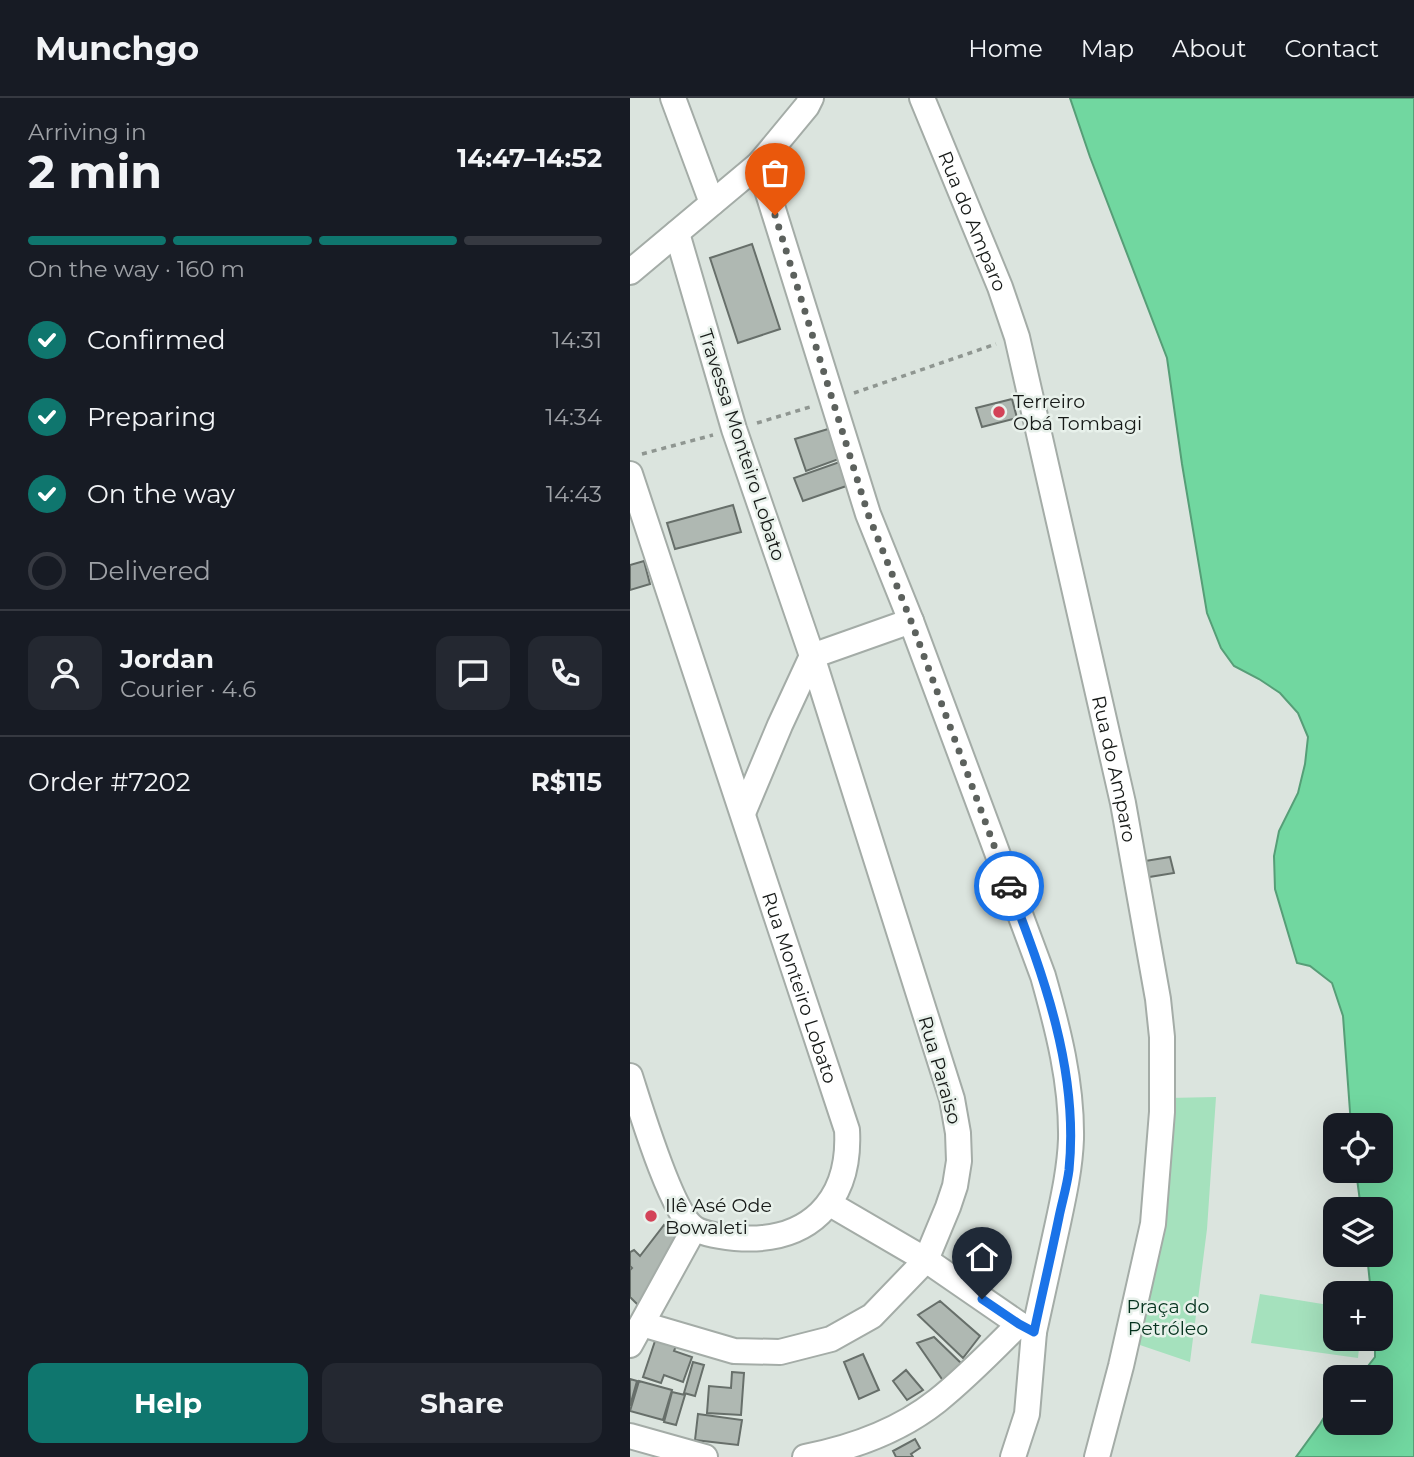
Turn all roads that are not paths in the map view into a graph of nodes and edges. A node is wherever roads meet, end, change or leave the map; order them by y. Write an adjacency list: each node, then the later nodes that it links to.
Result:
1 (673, 98): 5 (street)
2 (811, 98): 4 (street)
3 (922, 98): 23 (street, Rua do Amparo)
4 (759, 164): 5 (street); 9 (street)
5 (712, 203): 6 (street)
6 (677, 233): 7 (street); 10 (street, Travessa Monteiro Lobato)
7 (630, 272)
8 (630, 474): 11 (street, Rua Monteiro Lobato)
9 (911, 621): 10 (street); 17 (street)
10 (812, 656): 11 (street); 15 (street, Rua Paraiso)
11 (743, 813): 13 (street, Rua Monteiro Lobato)
12 (630, 1076): 14 (street)
13 (830, 1204): 14 (street, Rua Monteiro Lobato); 15 (street)
14 (694, 1228): 16 (street)
15 (926, 1261): 16 (street, Rua Paraiso); 17 (street)
16 (642, 1324): 18 (street)
17 (1027, 1328): 21 (street); 22 (street)
18 (630, 1345)
19 (630, 1436): 20 (street)
20 (705, 1457)
21 (805, 1457)
22 (1013, 1457)
23 (1097, 1457)

